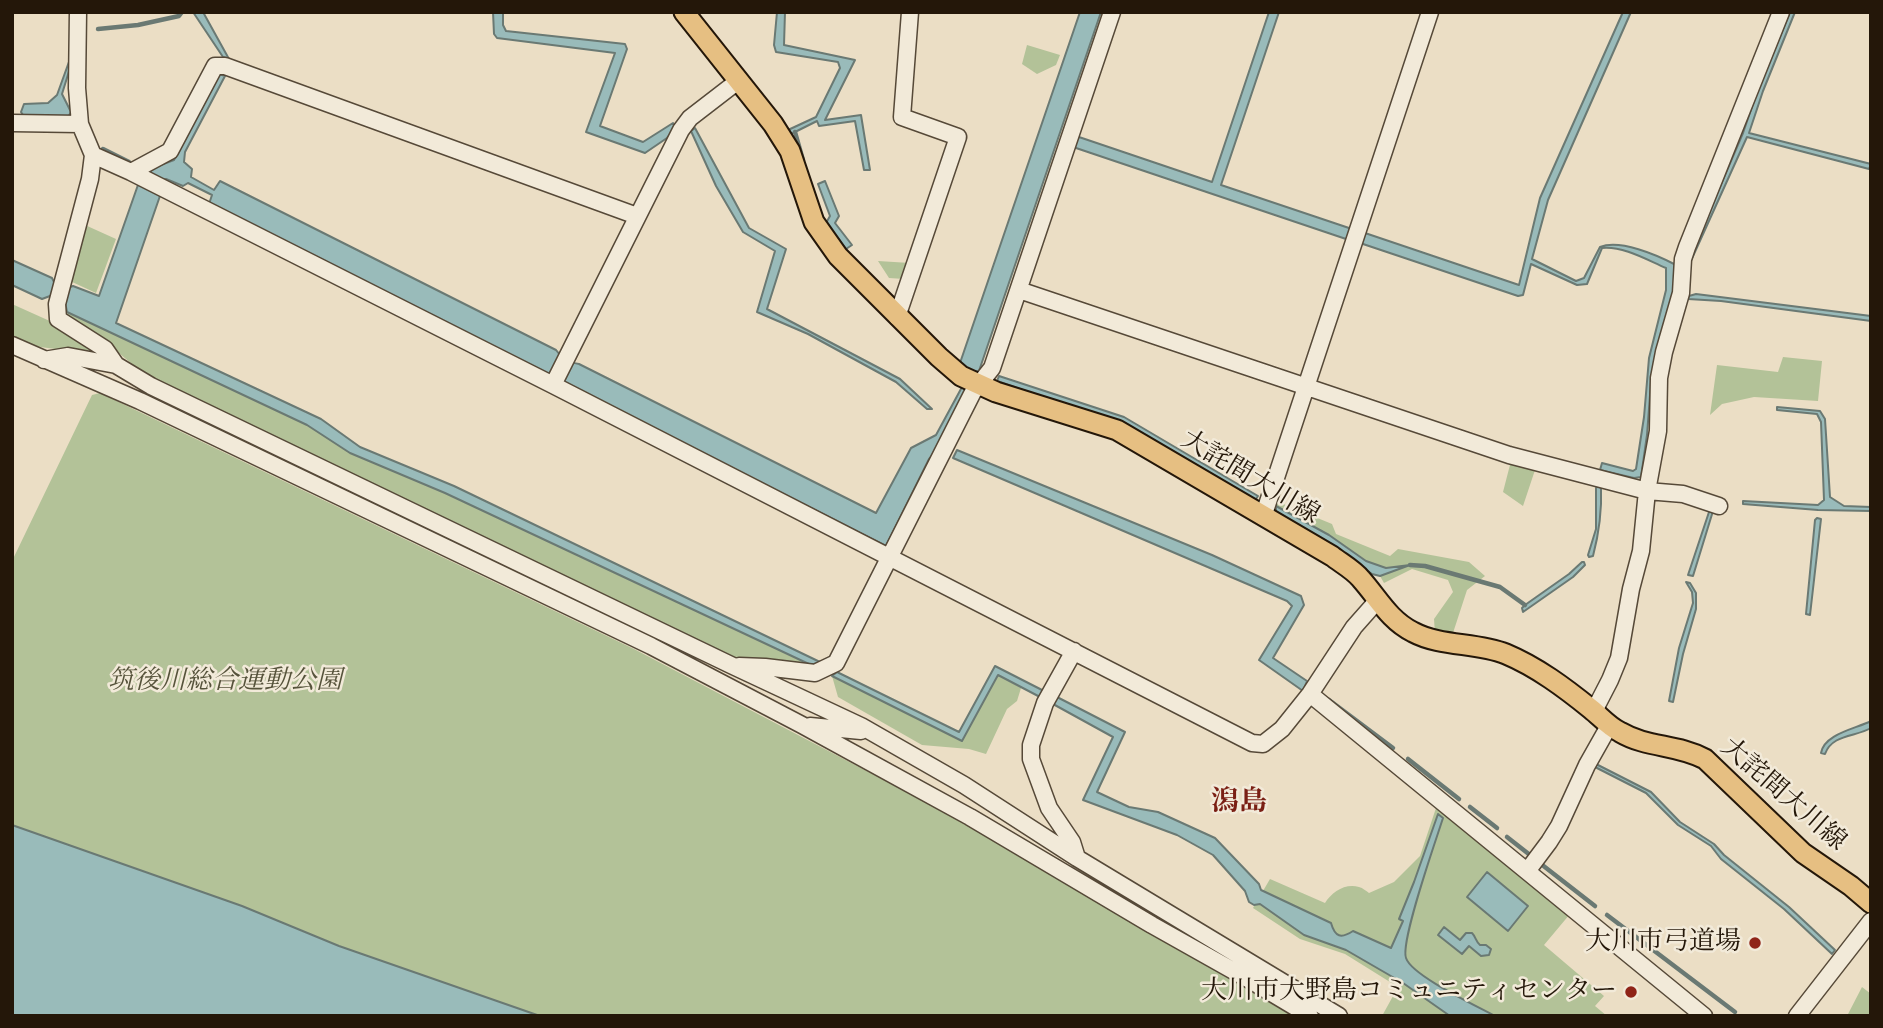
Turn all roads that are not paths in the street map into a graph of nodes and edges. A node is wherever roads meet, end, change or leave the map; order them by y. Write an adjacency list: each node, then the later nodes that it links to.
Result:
1 (78, 12): 9 (street)
2 (684, 12): 7 (main road, 大詫間大川線)
3 (910, 12): 14 (street)
4 (1112, 12): 13 (street)
5 (1430, 12): 20 (street)
6 (1781, 12): 21 (street)
7 (738, 81): 12 (street); 14 (main road, 大詫間大川線)
8 (12, 123): 9 (street)
9 (80, 124): 10 (street)
10 (93, 155): 11 (street); 17 (street)
11 (135, 174): 12 (street); 18 (street)
12 (637, 216): 18 (street)
13 (1019, 290): 19 (street); 20 (street)
14 (897, 317): 19 (main road, 大詫間大川線)
15 (12, 345): 16 (street)
16 (44, 360): 17 (street); 28 (street)
17 (117, 365): 27 (street)
18 (553, 385): 24 (street)
19 (979, 385): 23 (main road, 大詫間大川線); 24 (street)
20 (1306, 386): 21 (street); 23 (street)
21 (1647, 491): 22 (street); 30 (street)
22 (1718, 506)
23 (1263, 517): 25 (main road, 大詫間大川線)
24 (890, 558): 26 (street); 27 (street)
25 (1377, 601): 29 (street); 30 (main road, 大詫間大川線)
26 (1074, 651): 29 (street); 34 (street)
27 (733, 666): 28 (street); 33 (street)
28 (696, 670): 31 (street)
29 (1310, 694): 35 (street)
30 (1594, 711): 32 (main road, 大詫間大川線)
31 (802, 725): 33 (street); 38 (street)
32 (1609, 726): 35 (street); 36 (main road, 大詫間大川線)
33 (871, 732): 34 (street)
34 (1077, 858): 39 (street)
35 (1528, 870): 40 (street)
36 (1871, 903)
37 (1871, 921): 41 (street)
38 (1310, 1016)
39 (1339, 1016)
40 (1704, 1016)
41 (1797, 1016)

